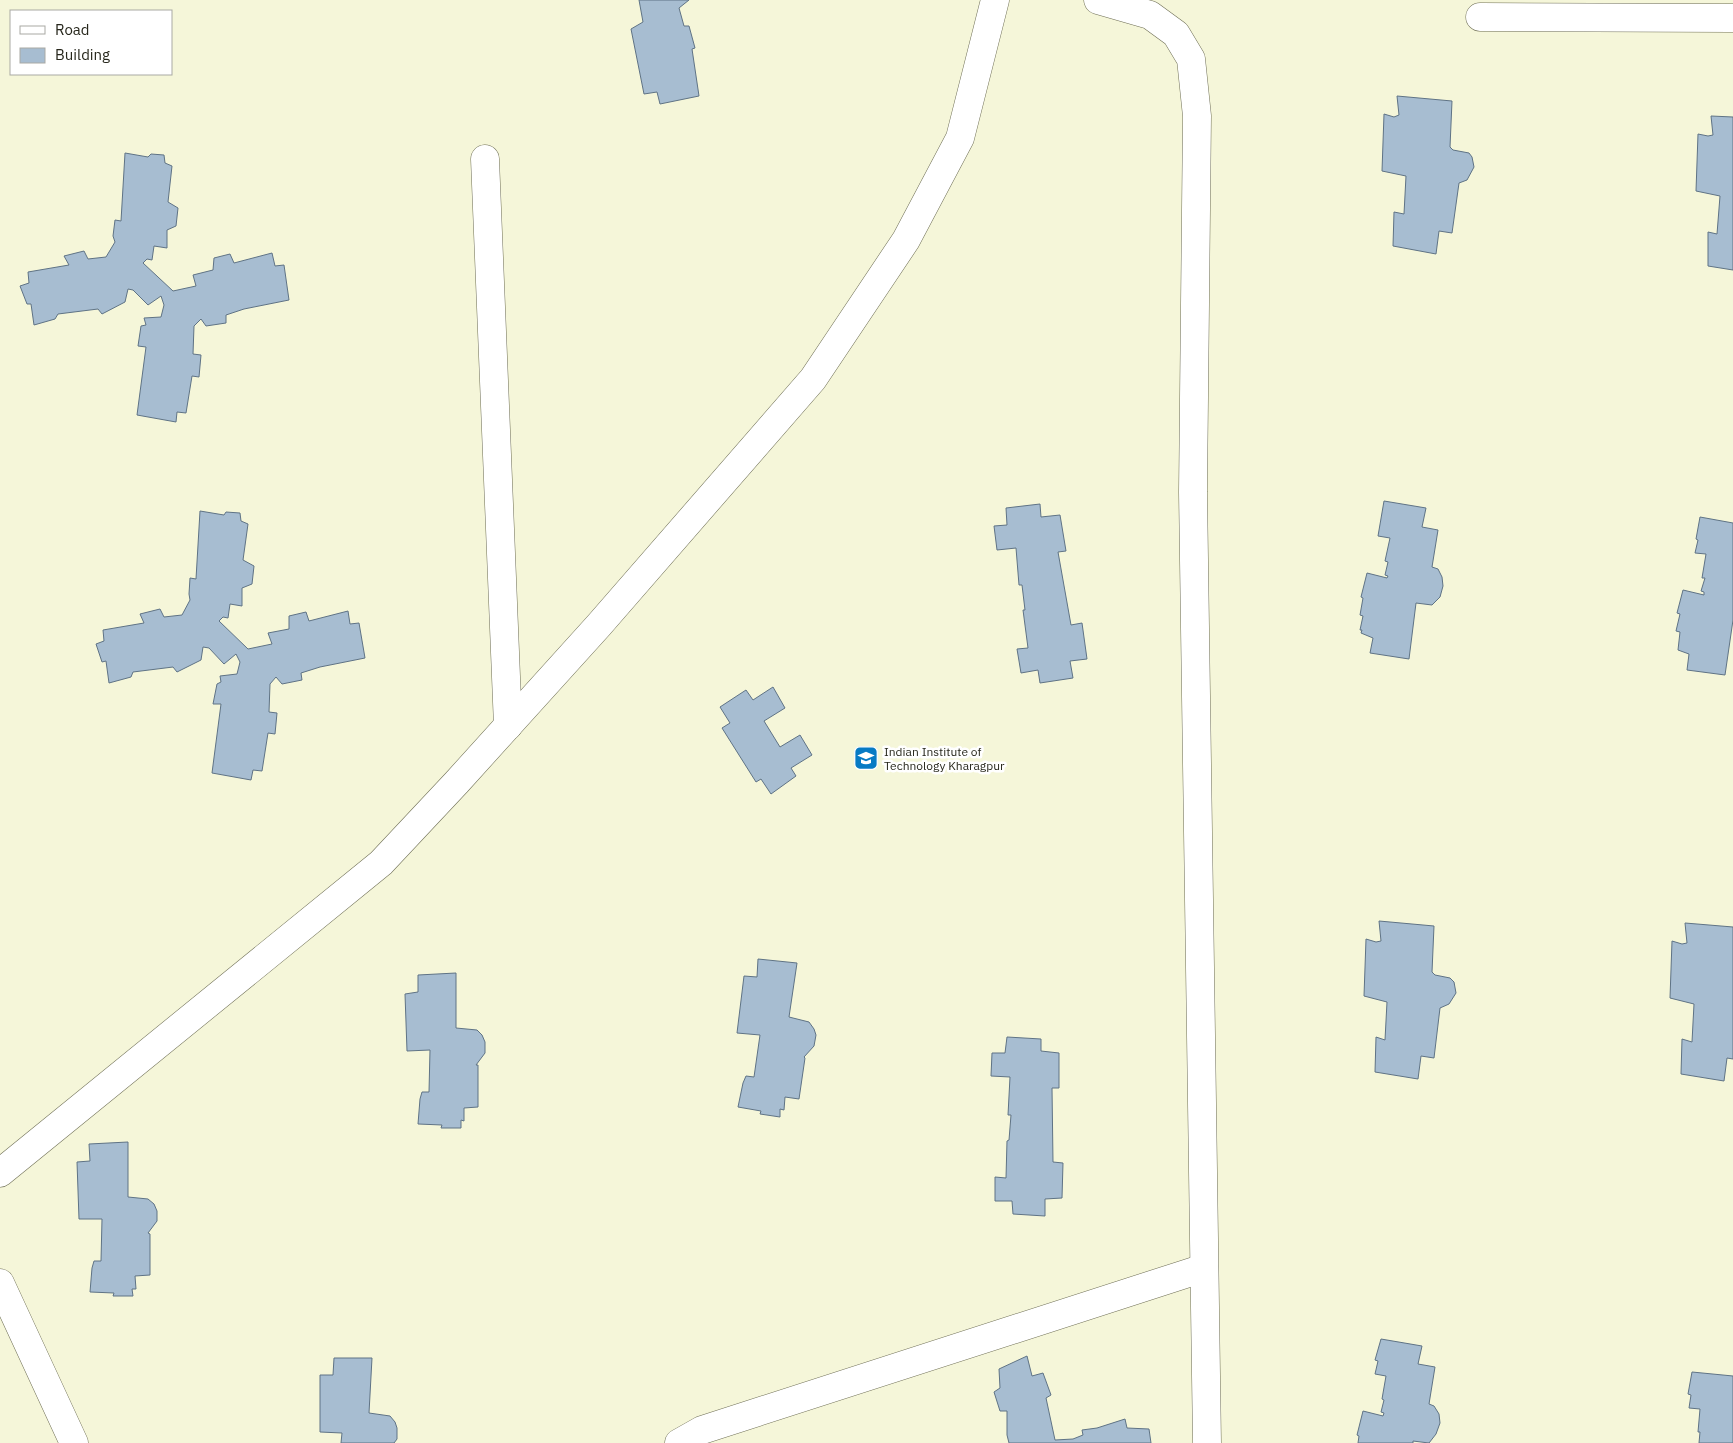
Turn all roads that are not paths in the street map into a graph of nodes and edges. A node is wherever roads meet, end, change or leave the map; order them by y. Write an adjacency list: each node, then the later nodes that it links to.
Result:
1 (994, 0): 6 (street)
2 (1098, 0): 8 (street)
3 (1480, 17): 4 (street)
4 (1733, 18)
5 (485, 158): 6 (street)
6 (508, 726): 7 (street)
7 (0, 1173)
8 (1204, 1268): 10 (street); 13 (street)
9 (0, 1283): 11 (street)
10 (703, 1436): 12 (street)
11 (74, 1443)
12 (679, 1443)
13 (1207, 1443)

